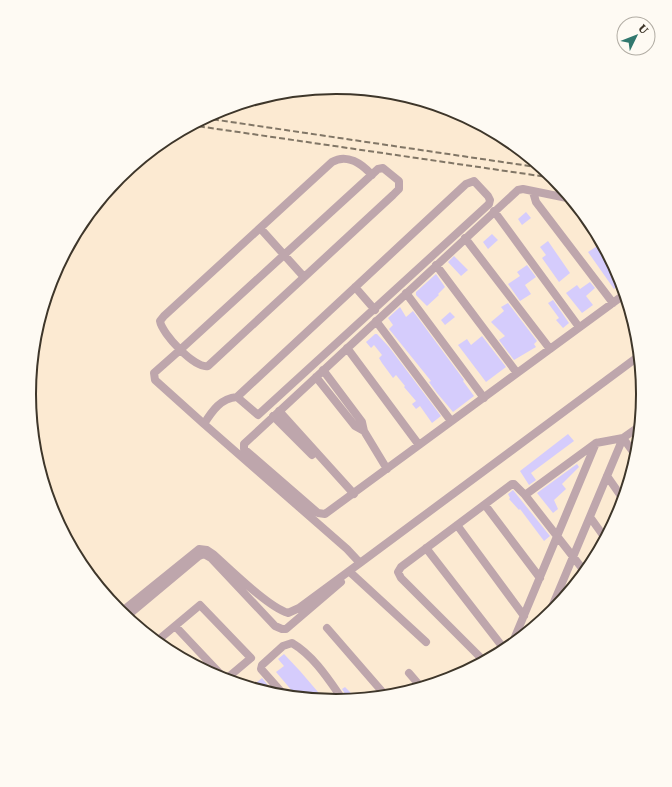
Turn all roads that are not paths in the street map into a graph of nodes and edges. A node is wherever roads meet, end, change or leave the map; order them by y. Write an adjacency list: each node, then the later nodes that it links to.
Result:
1 (372, 175): 5 (street); 7 (street); 9 (street)
2 (533, 192): 3 (street); 4 (street); 13 (street)
3 (563, 197)
4 (494, 211): 6 (street); 16 (street)
5 (260, 228): 7 (street); 19 (street)
6 (465, 238): 8 (street); 18 (street)
7 (284, 255): 9 (street); 19 (street)
8 (436, 265): 11 (street); 22 (street)
9 (304, 277): 19 (street)
10 (355, 287): 14 (street); 14 (street); 24 (street)
11 (406, 293): 15 (street); 25 (street)
12 (620, 298): 13 (street)
13 (613, 303): 16 (street)
14 (374, 310): 24 (street)
15 (376, 321): 17 (street); 27 (street)
16 (580, 327): 18 (street)
17 (347, 348): 21 (street); 33 (street)
18 (550, 349): 22 (street)
19 (180, 350): 28 (street)
20 (634, 360): 48 (street)
21 (323, 370): 23 (street); 29 (street)
22 (517, 373): 25 (street)
23 (316, 377): 26 (street); 29 (street)
24 (237, 397): 28 (street)
25 (484, 398): 27 (street)
26 (276, 414): 38 (street); 38 (street)
27 (451, 421): 33 (street)
28 (204, 424): 48 (street)
29 (364, 431): 35 (street)
30 (633, 431): 31 (street)
31 (623, 438): 32 (street); 34 (street); 36 (street)
32 (596, 443): 39 (street); 44 (street)
33 (419, 445): 35 (street)
34 (631, 448)
35 (387, 469): 38 (street)
36 (607, 476): 37 (street); 41 (street)
37 (619, 493)
38 (354, 494)
39 (525, 496): 40 (street); 44 (street)
40 (485, 505): 42 (street); 49 (street)
41 (590, 517): 43 (street); 46 (street)
42 (457, 525): 45 (street); 53 (street)
43 (601, 533)
44 (556, 538): 46 (street); 49 (street)
45 (426, 548): 59 (street); 60 (street)
46 (574, 558): 47 (street); 50 (street)
47 (581, 566)
48 (354, 568): 51 (street); 52 (street); 58 (street)
49 (540, 578): 53 (street)
50 (562, 591)
51 (126, 608)
52 (131, 613)
53 (524, 616): 56 (street)
54 (176, 627): 57 (street); 61 (street); 63 (street)
55 (327, 628): 66 (street)
56 (516, 634)
57 (162, 638)
58 (426, 642)
59 (501, 644)
60 (480, 657)
61 (216, 669)
62 (409, 673): 64 (street)
63 (231, 675)
64 (417, 682)
65 (278, 688): 67 (street)
66 (381, 690)
67 (338, 694)

